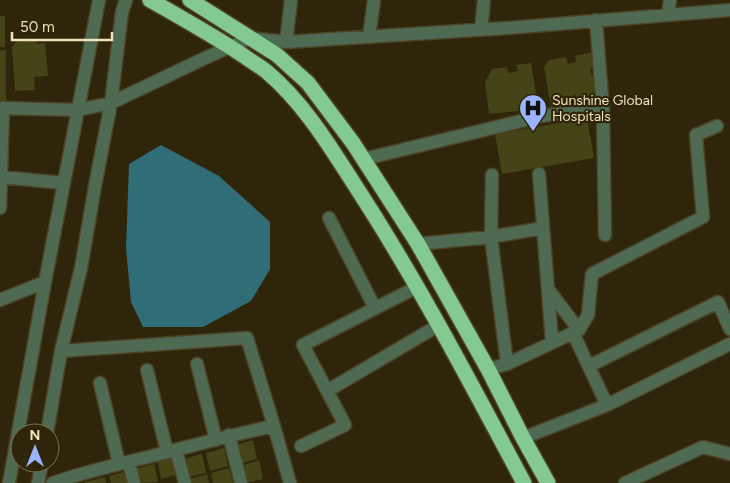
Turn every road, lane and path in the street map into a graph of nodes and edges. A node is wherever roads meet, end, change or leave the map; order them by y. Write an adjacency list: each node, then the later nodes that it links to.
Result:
1 (99, 0): 19 (street)
2 (126, 0): 17 (street)
3 (150, 0): 16 (highway)
4 (190, 0): 14 (highway)
5 (291, 0): 15 (street)
6 (374, 0): 13 (street)
7 (484, 0): 12 (street)
8 (670, 0): 10 (street)
9 (730, 10): 10 (street)
10 (668, 15): 11 (street)
11 (596, 20): 12 (street); 20 (street)
12 (481, 30): 13 (street)
13 (370, 37): 15 (street)
14 (250, 38): 15 (street); 16 (street); 22 (highway)
15 (286, 42)
16 (230, 47): 17 (street); 34 (highway)
17 (111, 103): 19 (street); 43 (street)
18 (1, 108): 19 (street); 25 (street)
19 (78, 110): 26 (street)
20 (602, 110): 22 (street); 30 (street)
21 (717, 126): 40 (street)
22 (364, 159): 32 (highway)
23 (539, 174): 29 (street)
24 (492, 175): 31 (street)
25 (0, 177): 26 (street); 27 (street)
26 (64, 183): 33 (street)
27 (0, 208)
28 (329, 218): 37 (street)
29 (543, 228): 31 (street); 35 (street)
30 (605, 235)
31 (492, 236): 32 (street); 45 (street)
32 (418, 244): 47 (highway)
33 (45, 282): 36 (street); 60 (street)
34 (417, 288): 37 (street); 38 (highway)
35 (548, 289): 40 (street); 41 (street)
36 (0, 300)
37 (375, 308): 50 (street)
38 (439, 325): 50 (street); 69 (highway)
39 (730, 329): 46 (street)
40 (576, 331): 41 (street); 46 (street)
41 (552, 342): 45 (street)
42 (730, 344): 51 (street)
43 (61, 351): 52 (street); 53 (street)
44 (197, 364): 56 (street)
45 (507, 364): 47 (street)
46 (589, 366): 51 (street)
47 (488, 369): 55 (highway)
48 (147, 370): 58 (street)
49 (100, 383): 61 (street)
50 (327, 391): 57 (street)
51 (607, 405): 55 (street)
52 (49, 423)
53 (274, 426): 54 (street); 68 (street)
54 (229, 435): 56 (street); 67 (street)
55 (523, 438): 70 (highway)
56 (216, 440): 58 (street)
57 (301, 446)
58 (172, 451): 61 (street); 66 (street)
59 (730, 454): 71 (street)
60 (6, 463): 63 (street)
61 (124, 463): 62 (street); 65 (street)
62 (79, 479): 64 (street)
63 (9, 483)
64 (53, 483)
65 (134, 483)
66 (185, 483)
67 (241, 483)
68 (290, 483)
69 (524, 483)
70 (548, 483)
71 (625, 483)

